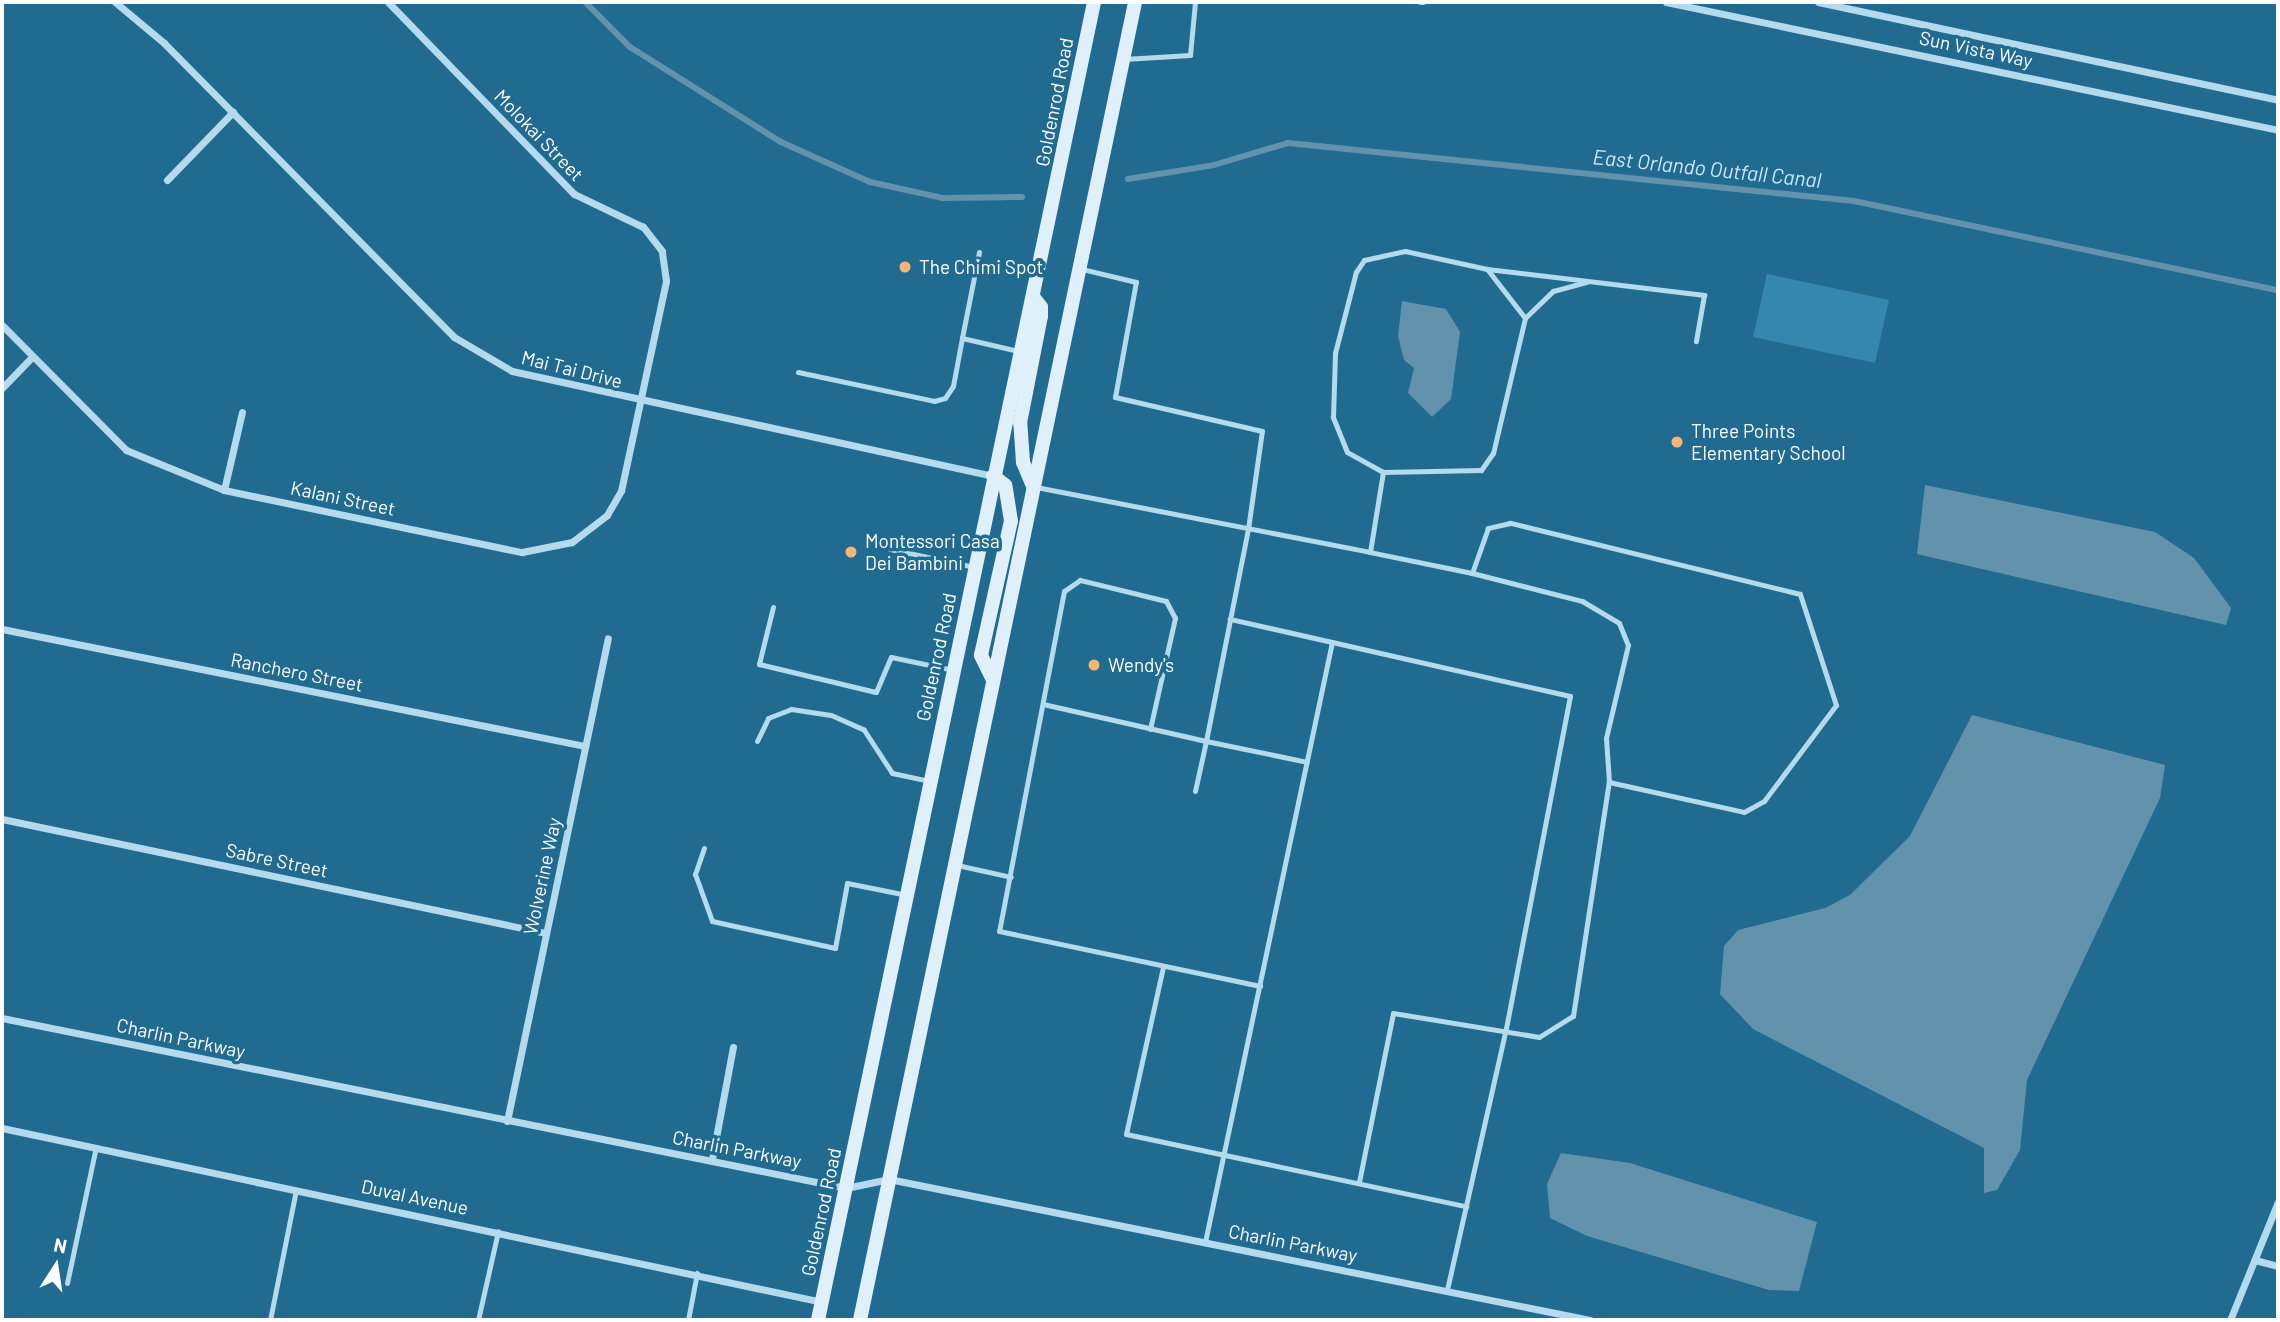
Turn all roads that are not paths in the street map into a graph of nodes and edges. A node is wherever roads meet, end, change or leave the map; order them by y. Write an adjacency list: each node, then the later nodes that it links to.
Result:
1 (115, 2): 10 (street, Mai Tai Drive)
2 (388, 2): 26 (street, Molokai Street)
3 (1094, 2): 17 (main road, Goldenrod Road)
4 (1135, 2): 8 (main road)
5 (1195, 2): 8 (lane)
6 (1666, 2): 11 (street, Sun Vista Way)
7 (1818, 2): 9 (street, Sun Vista Way)
8 (1123, 59): 14 (main road)
9 (2278, 100)
10 (233, 112): 12 (street); 26 (street, Mai Tai Drive)
11 (2278, 130)
12 (167, 180)
13 (979, 252): 20 (lane)
14 (1079, 268): 30 (main road); 32 (lane)
15 (1487, 269): 16 (lane); 18 (lane); 28 (lane)
16 (1589, 281): 18 (lane); 21 (lane)
17 (1034, 298): 22 (main road, Goldenrod Road); 30 (main road)
18 (1525, 318): 28 (lane)
19 (2, 325): 23 (street, Kalani Street)
20 (962, 338): 22 (lane); 24 (lane)
21 (1696, 341)
22 (1021, 352): 29 (main road, Goldenrod Road)
23 (31, 358): 25 (street); 31 (street, Kalani Street)
24 (798, 372)
25 (2, 388)
26 (638, 401): 29 (street, Mai Tai Drive); 31 (street, Kalani Street)
27 (242, 412): 31 (street)
28 (1383, 472): 34 (lane)
29 (993, 476): 35 (main road, Goldenrod Road); 43 (main road)
30 (1033, 486): 32 (lane); 43 (main road)
31 (224, 490)
32 (1248, 530): 34 (lane); 38 (lane)
33 (890, 549): 35 (lane)
34 (1370, 552): 36 (lane)
35 (975, 567): 42 (main road, Goldenrod Road)
36 (1472, 573): 51 (lane); 51 (lane)
37 (774, 607): 42 (lane)
38 (1230, 619): 41 (lane); 47 (lane)
39 (2, 629): 48 (street, Ranchero Street)
40 (608, 638): 48 (street, Wolverine Way)
41 (1332, 642): 49 (lane); 62 (lane)
42 (953, 670): 50 (main road, Goldenrod Road)
43 (993, 680): 55 (main road)
44 (1044, 701): 45 (lane); 45 (lane); 56 (lane)
45 (1150, 729): 47 (lane)
46 (757, 741): 50 (lane)
47 (1206, 741): 49 (lane); 52 (lane)
48 (586, 746): 58 (street, Wolverine Way)
49 (1307, 762): 60 (lane)
50 (930, 781): 57 (main road, Goldenrod Road)
51 (1609, 782): 62 (lane)
52 (1195, 791)
53 (2, 819): 58 (street, Sabre Street)
54 (704, 848): 57 (lane)
55 (954, 864): 56 (lane); 69 (main road)
56 (1011, 877): 59 (lane)
57 (907, 895): 71 (main road, Goldenrod Road)
58 (546, 933): 64 (street, Wolverine Way)
59 (1163, 967): 60 (lane); 67 (lane)
60 (1260, 986): 67 (lane)
61 (2, 1018): 64 (street, Charlin Parkway)
62 (1506, 1028): 70 (lane); 74 (lane)
63 (733, 1047): 68 (street)
64 (507, 1121): 68 (street, Charlin Parkway)
65 (2, 1128): 66 (street, Duval Avenue)
66 (96, 1147): 72 (street, Duval Avenue); 80 (lane)
67 (1223, 1154): 70 (lane); 76 (lane)
68 (712, 1159): 71 (street, Charlin Parkway)
69 (889, 1179): 71 (street, Charlin Parkway); 76 (street, Charlin Parkway); 87 (main road)
70 (1359, 1182): 74 (lane)
71 (846, 1188): 82 (main road, Goldenrod Road)
72 (297, 1189): 75 (street, Duval Avenue); 83 (lane)
73 (2278, 1202): 77 (street)
74 (1466, 1206): 81 (lane)
75 (498, 1230): 79 (street, Duval Avenue); 84 (lane)
76 (1205, 1242): 81 (street, Charlin Parkway)
77 (2255, 1261): 78 (street); 89 (street)
78 (2278, 1266)
79 (697, 1273): 82 (street, Duval Avenue); 85 (lane)
80 (67, 1283)
81 (1447, 1290): 88 (street, Charlin Parkway)
82 (822, 1302): 86 (main road, Goldenrod Road)
83 (270, 1320)
84 (478, 1320)
85 (688, 1320)
86 (818, 1320)
87 (860, 1320)
88 (1590, 1320)
89 (2230, 1320)

